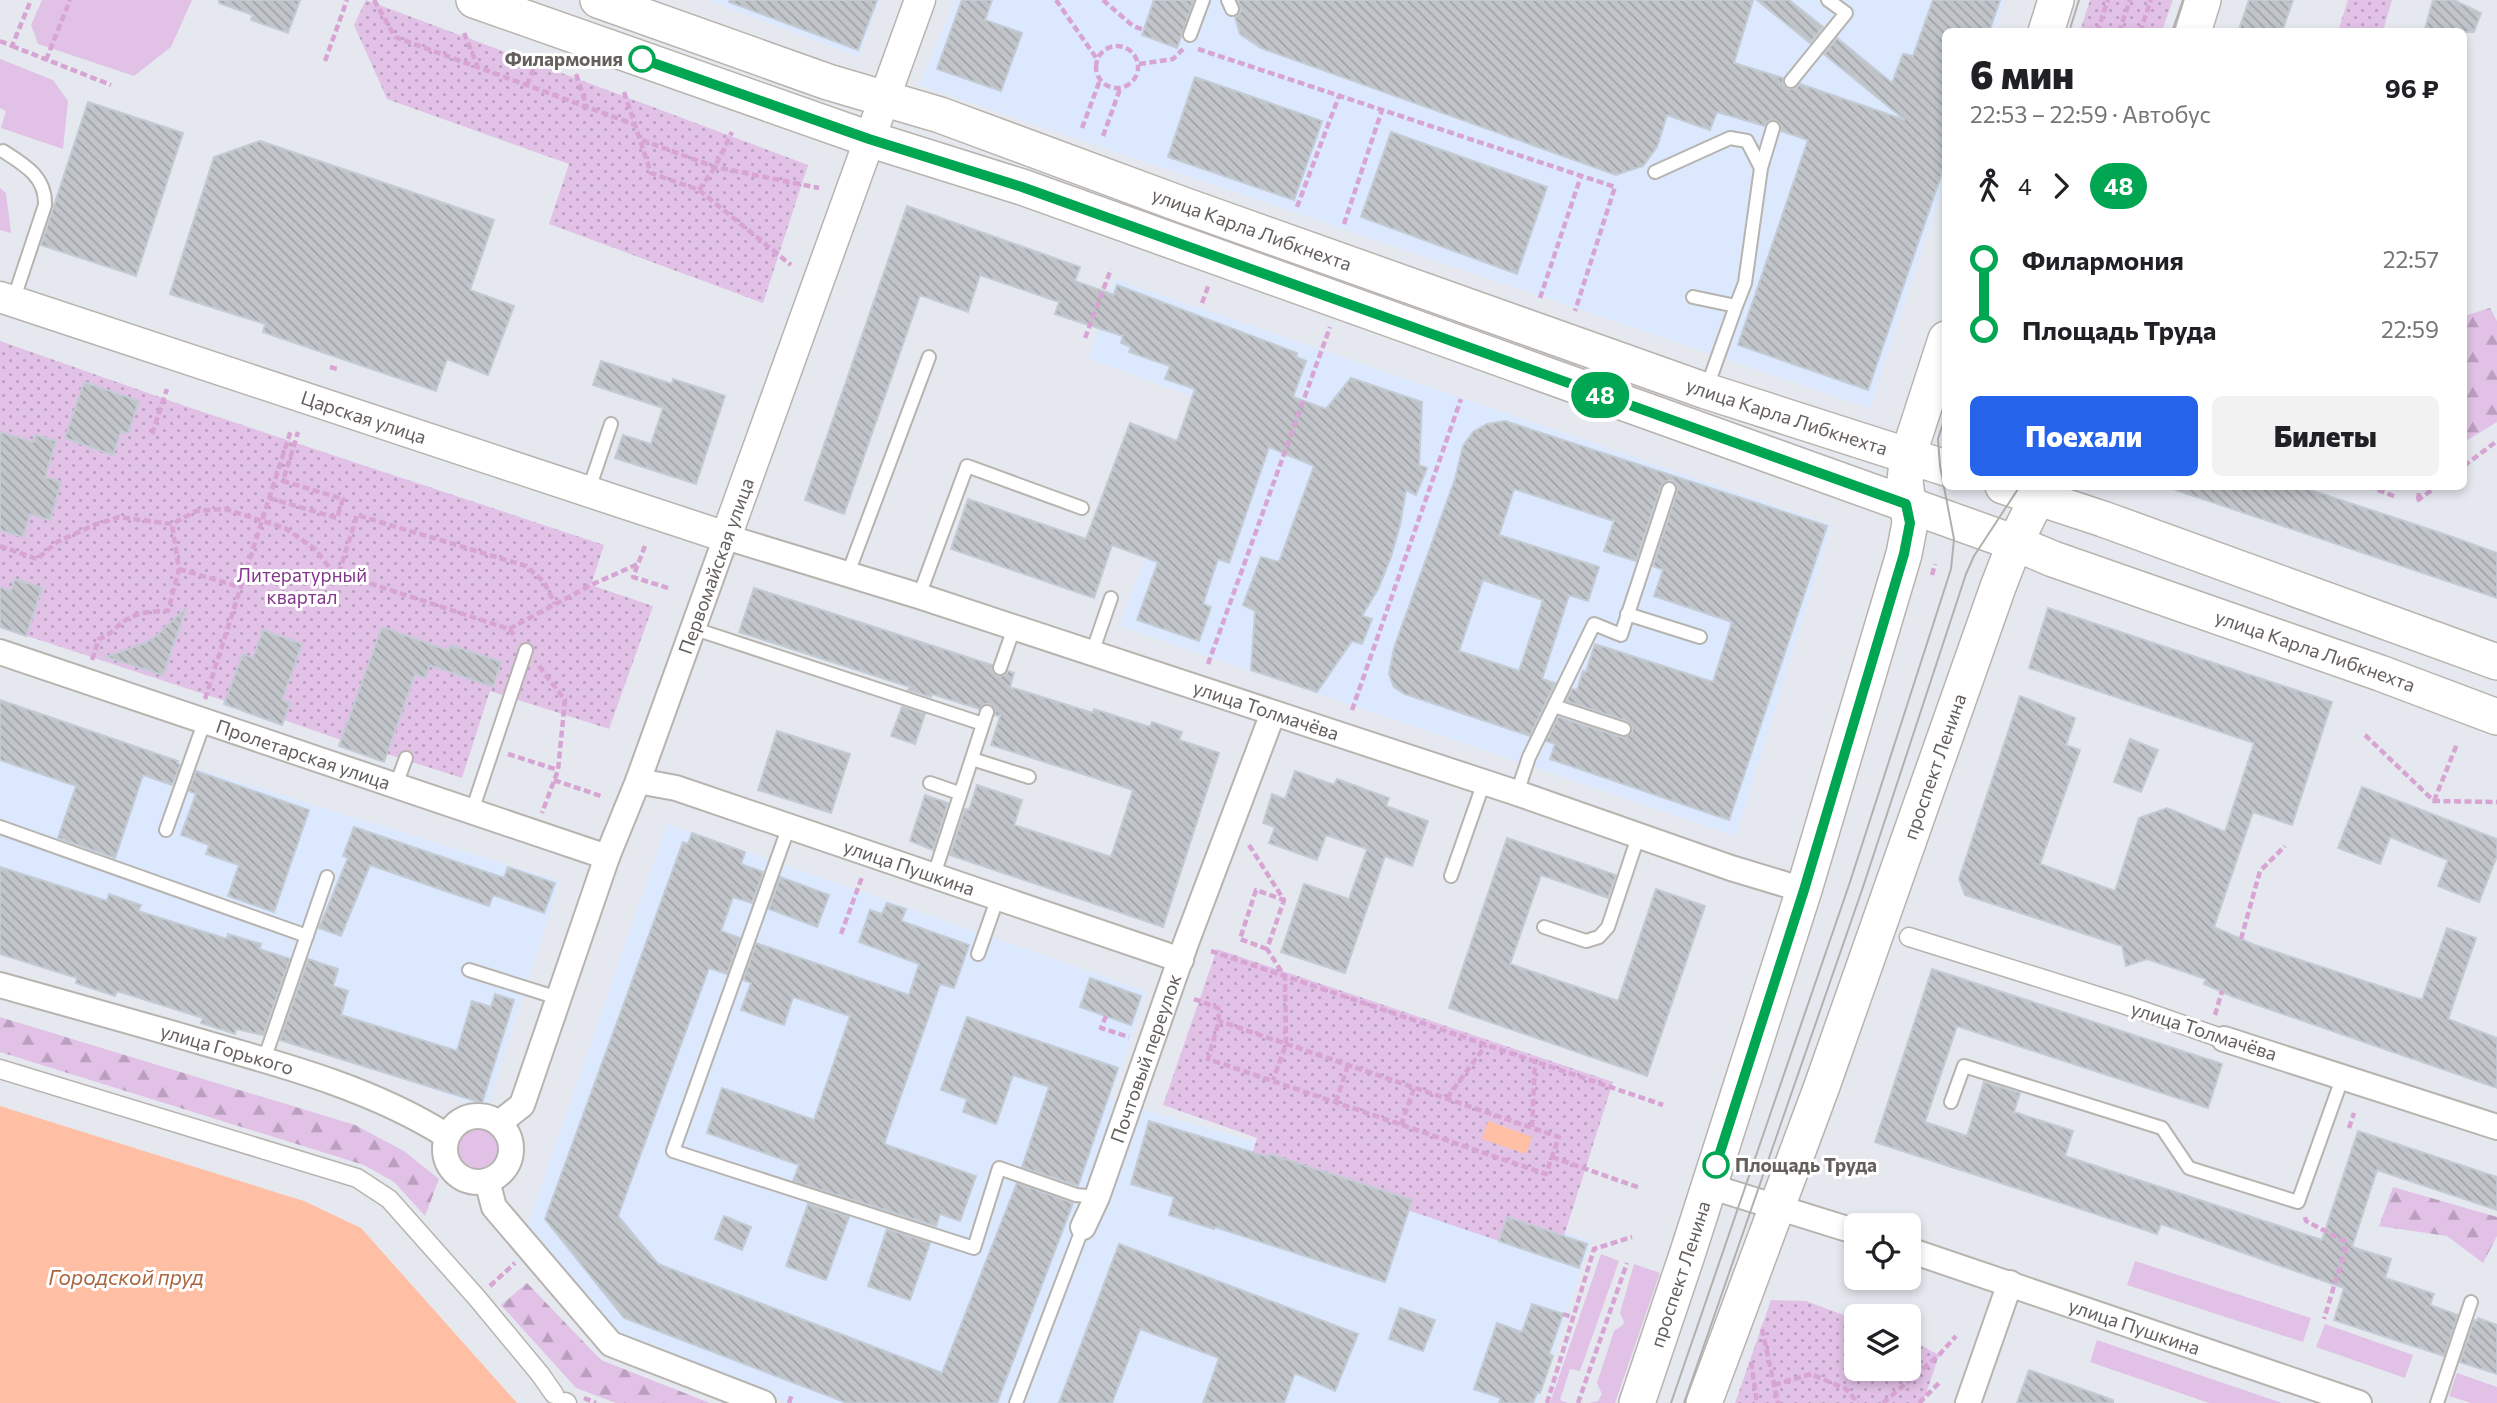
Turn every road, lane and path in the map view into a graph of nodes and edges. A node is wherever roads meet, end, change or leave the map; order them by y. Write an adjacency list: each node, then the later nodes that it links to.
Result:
1 (31, 0): 26 (path)
2 (71, 0): 29 (path)
3 (347, 0): 31 (path)
4 (373, 0): 33 (path)
5 (474, 0): 50 (main road, улица Карла Либкнехта)
6 (598, 0): 42 (main road, улица Карла Либкнехта)
7 (919, 0): 42 (street, Первомайская улица)
8 (1056, 0): 28 (path)
9 (1103, 0): 22 (path)
10 (1203, 0): 24 (lane)
11 (1828, 0): 36 (lane)
12 (2056, 0): 17 (main road)
13 (2108, 0): 18 (path)
14 (2130, 0): 19 (path)
15 (2151, 0): 20 (path)
16 (2203, 0): 21 (main road)
17 (2047, 28)
18 (2098, 28)
19 (2120, 28)
20 (2141, 28)
21 (2194, 28)
22 (1144, 30)
23 (464, 33): 33 (path)
24 (1188, 40): 32 (path)
25 (0, 41): 26 (path)
26 (12, 46): 29 (path)
27 (1224, 58): 41 (path)
28 (1097, 59): 32 (path); 35 (path)
29 (46, 60): 37 (path)
30 (537, 60): 38 (path)
31 (325, 61)
32 (1139, 64): 39 (path)
33 (479, 68): 38 (path)
34 (576, 74): 43 (path)
35 (1100, 80): 39 (path); 46 (path)
36 (1791, 81)
37 (111, 85)
38 (527, 85): 43 (path)
39 (1120, 89): 49 (path)
40 (624, 92): 45 (path)
41 (1339, 96): 44 (path); 59 (path)
42 (883, 97): 50 (street, Первомайская улица); 77 (main road, улица Карла Либкнехта)
43 (588, 107): 45 (path)
44 (1382, 110): 56 (path); 60 (path)
45 (636, 125): 51 (path)
46 (1082, 128)
47 (1773, 128): 54 (lane)
48 (732, 132): 53 (path)
49 (1103, 136)
50 (869, 139): 95 (main road, улица Карла Либкнехта); 99 (street, Первомайская улица)
51 (642, 140): 53 (path); 58 (path)
52 (3, 151): 66 (lane)
53 (715, 167): 57 (path); 58 (path)
54 (1761, 168): 55 (lane); 68 (lane)
55 (1655, 172)
56 (1581, 176): 65 (path); 69 (path)
57 (819, 188)
58 (699, 190): 61 (path)
59 (1297, 207)
60 (1344, 225)
61 (791, 265)
62 (1111, 269): 71 (path)
63 (1211, 280): 67 (path)
64 (1693, 297): 68 (lane)
65 (1540, 298)
66 (6, 299): 91 (street, Царская улица)
67 (1202, 303)
68 (1736, 306): 77 (lane)
69 (1575, 311)
70 (1332, 322): 123 (path)
71 (1085, 338)
72 (1942, 351): 84 (main road, проспект Ленина)
73 (929, 357): 108 (lane)
74 (330, 367): 75 (path)
75 (337, 369)
76 (167, 389): 82 (path)
77 (1706, 391): 84 (main road, улица Карла Либкнехта)
78 (1461, 399): 127 (path)
79 (611, 424): 91 (lane)
80 (291, 430): 94 (path)
81 (298, 432): 94 (path)
82 (152, 434)
83 (2497, 441): 85 (path)
84 (1908, 456): 86 (main road, улица Карла Либкнехта); 95 (main road, проспект Ленина)
85 (2467, 464)
86 (1942, 467)
87 (1669, 489): 114 (lane)
88 (2378, 490): 93 (path)
89 (2419, 490): 90 (path)
90 (2432, 490)
91 (588, 492): 99 (street, Царская улица)
92 (2041, 492): 100 (main road, проспект Ленина); 122 (main road)
93 (2396, 497)
94 (269, 498): 97 (path)
95 (1906, 504): 100 (main road, улица Карла Либкнехта); 162 (main road, проспект Ленина)
96 (1082, 508): 111 (lane)
97 (262, 520): 98 (path); 106 (path); 109 (path)
98 (172, 524): 101 (path); 105 (path)
99 (726, 537): 108 (street, улица Толмачёва); 115 (street, Первомайская улица)
100 (2015, 543): 130 (main road, улица Карла Либкнехта); 209 (main road, проспект Ленина)
101 (0, 546)
102 (645, 546): 103 (path)
103 (638, 564): 110 (path); 113 (path)
104 (1935, 564): 107 (path)
105 (178, 569): 109 (path); 125 (path)
106 (339, 573): 113 (path); 117 (path)
107 (1932, 575)
108 (847, 576): 111 (street, улица Толмачёва)
109 (240, 587): 129 (path)
110 (671, 589)
111 (919, 596): 116 (street, улица Толмачёва)
112 (1111, 598): 121 (lane)
113 (555, 604): 117 (path)
114 (1628, 614): 118 (lane); 126 (lane)
115 (692, 628): 136 (lane); 140 (street, Первомайская улица)
116 (1014, 628): 121 (street, улица Толмачёва); 124 (lane)
117 (509, 629): 119 (path)
118 (1700, 637)
119 (526, 650): 134 (lane); 137 (path)
120 (0, 652): 129 (street, Пролетарская улица)
121 (1092, 653): 128 (street, улица Толмачёва)
122 (2497, 662)
123 (1208, 664)
124 (1000, 668)
125 (89, 669)
126 (1554, 706): 131 (lane); 145 (lane)
127 (1352, 710)
128 (1273, 713): 141 (street, улица Толмачёва); 173 (street, Почтовый переулок)
129 (203, 714): 143 (street, Пролетарская улица); 153 (lane)
130 (2497, 717)
131 (1624, 729)
132 (2365, 735): 147 (path)
133 (2458, 744): 147 (path)
134 (493, 749): 137 (path); 150 (lane)
135 (406, 758): 143 (lane)
136 (972, 759): 138 (lane); 144 (lane)
137 (558, 770): 139 (path)
138 (1029, 777)
139 (554, 780): 146 (path); 149 (path)
140 (638, 781): 151 (street, улица Пушкина); 157 (street, Первомайская улица)
141 (1484, 782): 145 (street, улица Толмачёва); 159 (lane)
142 (930, 783): 144 (lane)
143 (396, 785): 150 (street, Пролетарская улица)
144 (960, 793): 158 (lane)
145 (1517, 793): 154 (street, улица Толмачёва)
146 (601, 796)
147 (2434, 800): 148 (path)
148 (2497, 802)
149 (545, 804)
150 (472, 811): 157 (street, Пролетарская улица)
151 (789, 826): 158 (street, улица Пушкина); 207 (lane)
152 (0, 827): 167 (lane)
153 (166, 830)
154 (1639, 834): 162 (street, улица Толмачёва); 165 (lane)
155 (1249, 845): 164 (path)
156 (2285, 846): 169 (path)
157 (607, 857): 177 (street, Первомайская улица)
158 (934, 875): 163 (street, улица Пушкина)
159 (1451, 876)
160 (327, 877): 167 (lane)
161 (862, 877): 166 (path)
162 (1804, 890): 205 (main road, проспект Ленина)
163 (998, 897): 172 (lane); 173 (street, улица Пушкина)
164 (1283, 900): 170 (path); 170 (path)
165 (1544, 927)
166 (841, 934)
167 (307, 936): 185 (lane)
168 (1909, 937): 182 (street, улица Толмачёва)
169 (2241, 939)
170 (1267, 949): 175 (path)
171 (1211, 951): 175 (path)
172 (978, 954)
173 (1181, 960): 207 (street, Почтовый переулок)
174 (469, 970): 177 (lane)
175 (1284, 977): 183 (path); 184 (path)
176 (0, 985): 185 (street, улица Горького)
177 (558, 998): 197 (street, Первомайская улица)
178 (1194, 999): 180 (path)
179 (1105, 1016): 181 (path)
180 (1219, 1021): 183 (path); 190 (path)
181 (1127, 1036)
182 (2224, 1038): 189 (street, улица Толмачёва)
183 (1286, 1044): 187 (path); 190 (path)
184 (1486, 1045): 186 (path); 192 (path)
185 (264, 1059): 202 (street, улица Горького)
186 (1535, 1062): 195 (path); 199 (path)
187 (1348, 1065): 191 (path); 193 (path)
188 (0, 1069): 217 (street)
189 (2343, 1076): 200 (street, улица Толмачёва); 208 (lane)
190 (1273, 1080): 193 (path)
191 (1414, 1088): 192 (path); 198 (path)
192 (1447, 1098): 199 (path)
193 (1336, 1102): 198 (path)
194 (1951, 1102): 208 (lane)
195 (1662, 1105)
196 (2354, 1113): 201 (path)
197 (499, 1123): 202 (street); 204 (street)
198 (1401, 1125): 203 (path)
199 (1532, 1127): 203 (path)
200 (2497, 1127)
201 (2349, 1128)
202 (447, 1136): 204 (street)
203 (1552, 1157): 206 (path)
204 (487, 1181): 213 (street)
205 (1709, 1186): 209 (street); 235 (main road, проспект Ленина)
206 (1640, 1188)
207 (1097, 1197): 210 (street, Почтовый переулок)
208 (2298, 1202): 222 (path)
209 (1775, 1207): 211 (street); 236 (main road, проспект Ленина)
210 (1083, 1227): 232 (lane, Почтовый переулок)
211 (1844, 1229)
212 (1632, 1237): 220 (path)
213 (528, 1250): 217 (path); 230 (street)
214 (1921, 1254): 216 (street, улица Пушкина)
215 (1627, 1263): 234 (path)
216 (2010, 1283): 242 (street); 243 (street, улица Пушкина)
217 (477, 1298): 228 (street)
218 (2471, 1302): 244 (lane)
219 (1563, 1314): 220 (path)
220 (1574, 1318): 233 (path)
221 (1760, 1318): 226 (path)
222 (2324, 1319)
223 (1956, 1336): 240 (path)
224 (1750, 1359): 237 (path)
225 (1940, 1382): 241 (path)
226 (1774, 1385): 238 (path); 239 (path)
227 (792, 1394): 231 (path)
228 (566, 1399): 229 (path)
229 (596, 1403)
230 (763, 1403)
231 (789, 1403)
232 (1016, 1403)
233 (1546, 1403)
234 (1578, 1403)
235 (1637, 1403)
236 (1704, 1403)
237 (1757, 1403)
238 (1778, 1403)
239 (1858, 1403)
240 (1883, 1403)
241 (1919, 1403)
242 (1968, 1403)
243 (2359, 1403)
244 (2437, 1403)

